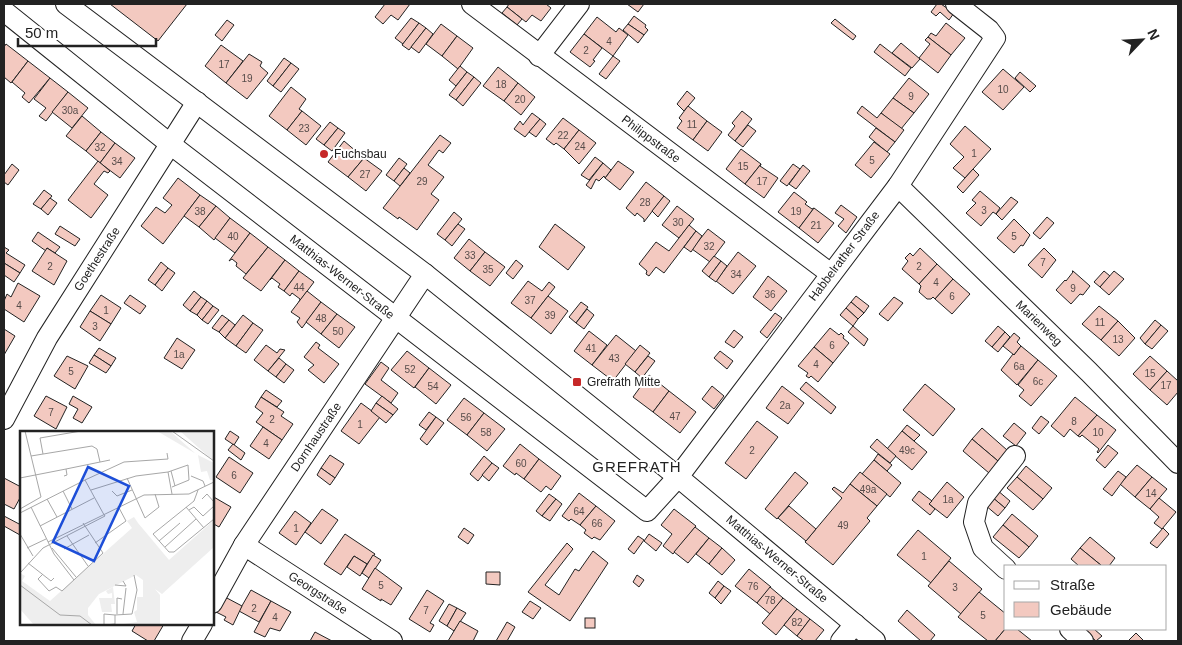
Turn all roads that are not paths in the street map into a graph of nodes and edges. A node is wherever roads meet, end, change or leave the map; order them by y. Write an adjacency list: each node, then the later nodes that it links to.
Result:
1 (66, 4): 7 (street, Matthias-Werner-Straße)
2 (472, 4): 6 (street, Philippstraße)
3 (579, 4): 6 (street)
4 (956, 4): 9 (street, Habbelrather Straße)
5 (4, 11): 8 (street, Matthias-Werner-Straße)
6 (539, 56): 11 (street, Philippstraße)
7 (197, 102): 8 (street, Goethestraße); 10 (street, Matthias-Werner-Straße)
8 (170, 144): 12 (street, Matthias-Werner-Straße); 13 (street, Goethestraße)
9 (898, 186): 11 (street, Habbelrather Straße); 15 (street, Marienweg)
10 (426, 274): 12 (street, Dornhaustraße); 16 (street, Matthias-Werner-Straße)
11 (831, 274): 16 (street, Habbelrather Straße)
12 (396, 318): 16 (street, Matthias-Werner-Straße); 17 (street, Dornhaustraße)
13 (4, 419)
14 (1015, 456): 18 (street)
15 (1178, 463)
16 (678, 477): 20 (street, Matthias-Werner-Straße)
17 (244, 545): 19 (street, Dornhaustraße); 24 (street, Georgstraße)
18 (1004, 567)
19 (214, 600)
20 (855, 624): 25 (street); 26 (street, Matthias-Werner-Straße)
21 (201, 625): 23 (street)
22 (1071, 630): 27 (street)
23 (192, 641)
24 (392, 641)
25 (842, 641)
26 (875, 641)
27 (1083, 641)

